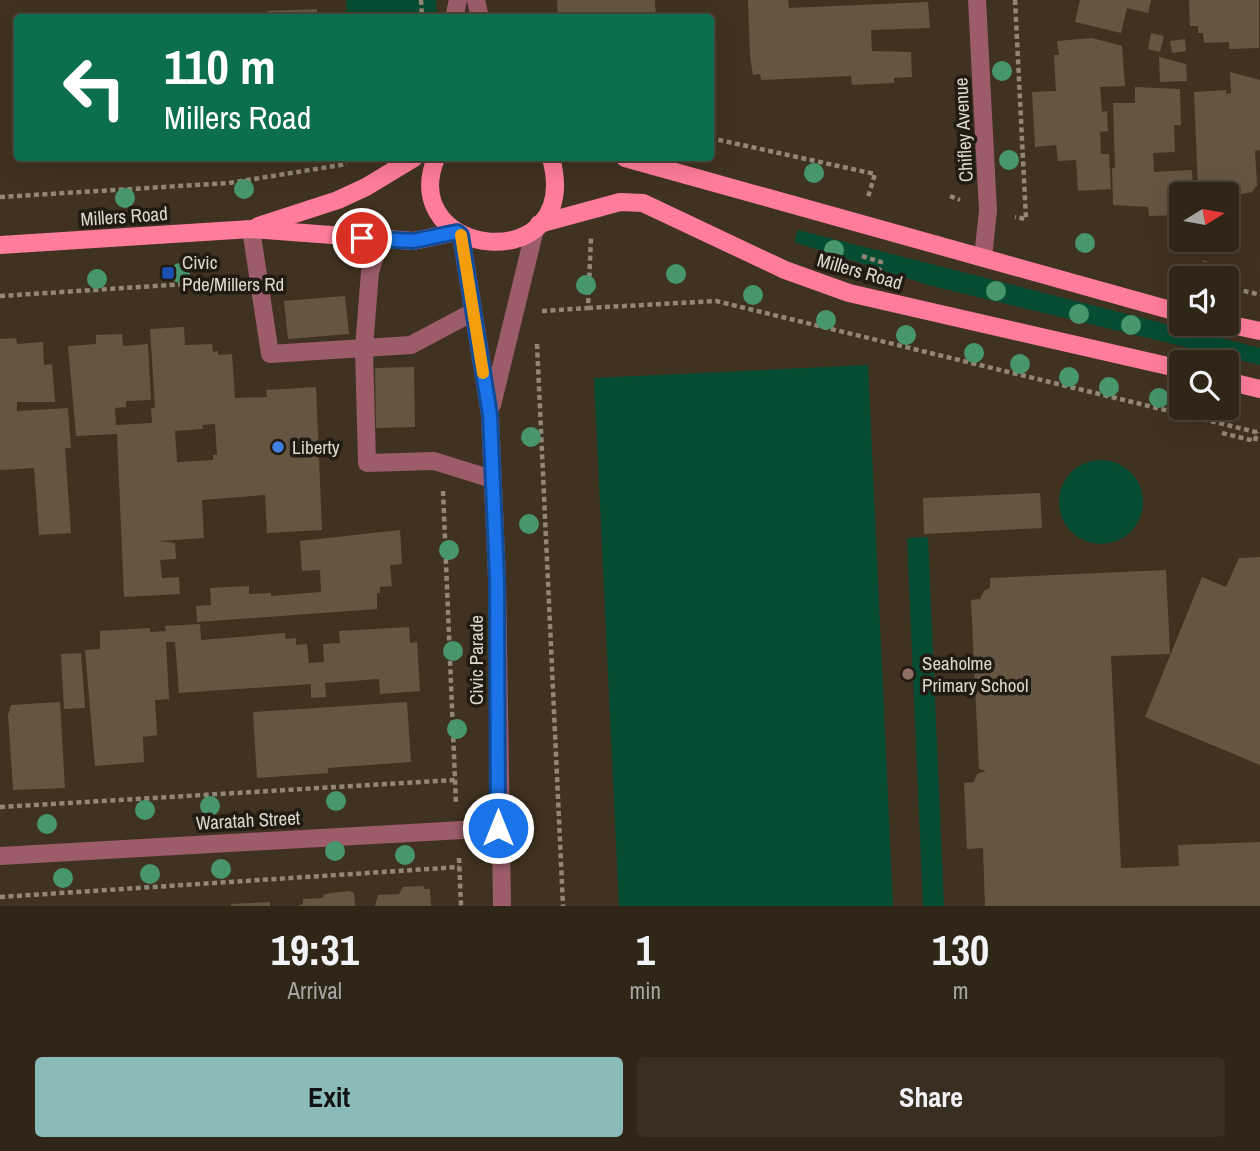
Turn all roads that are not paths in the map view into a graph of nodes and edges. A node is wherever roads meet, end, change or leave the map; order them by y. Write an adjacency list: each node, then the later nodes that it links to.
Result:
1 (977, 0): 11 (street, Chifley Avenue)
2 (409, 161): 7 (main road, Millers Road)
3 (435, 161): 8 (main road)
4 (552, 161): 6 (main road)
5 (636, 161): 11 (main road)
6 (537, 226): 8 (main road, Millers Road); 17 (main road, Millers Road); 20 (street, Civic Parade)
7 (251, 229): 9 (main road, Millers Road); 10 (main road, Millers Road); 16 (street)
8 (459, 234): 9 (main road, Millers Road); 13 (street, Civic Parade)
9 (381, 238): 16 (street)
10 (0, 245)
11 (983, 257): 12 (main road)
12 (1169, 310)
13 (473, 312): 16 (street); 20 (street, Civic Parade)
14 (1239, 327): 15 (main road)
15 (1260, 331)
16 (364, 348): 21 (street)
17 (1169, 366)
18 (1239, 384): 19 (main road)
19 (1260, 389)
20 (490, 415): 21 (street, Civic Parade)
21 (492, 480): 22 (street, Civic Parade)
22 (498, 828): 23 (street, Waratah Street); 24 (street, Civic Parade)
23 (0, 856)
24 (502, 906)

